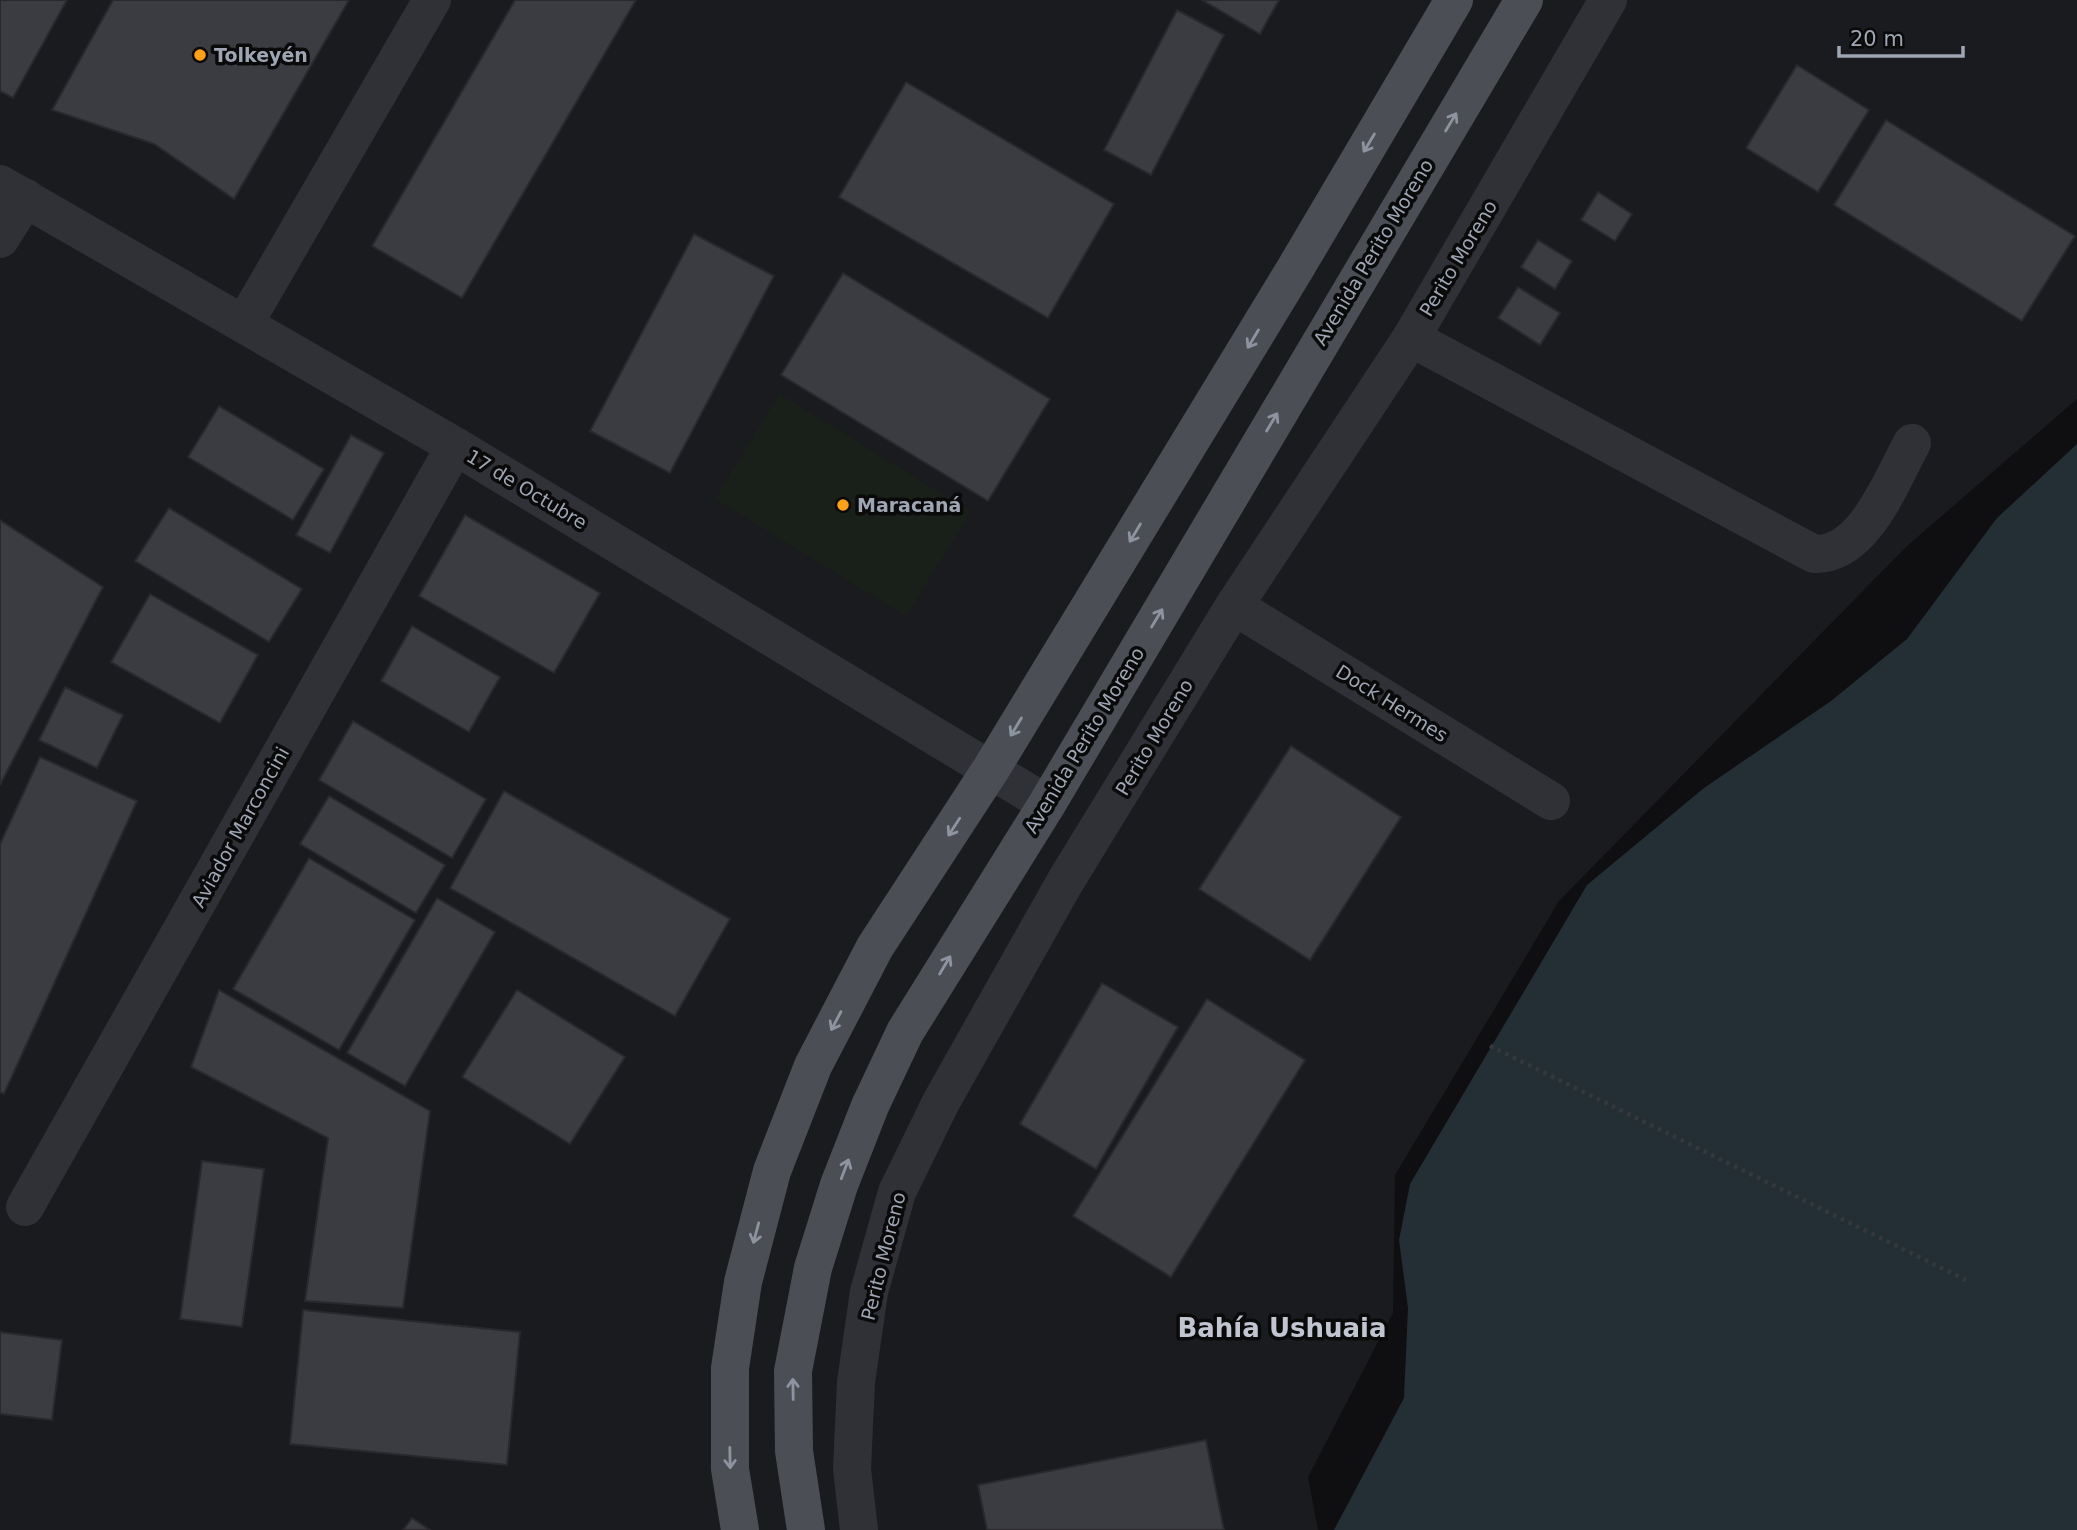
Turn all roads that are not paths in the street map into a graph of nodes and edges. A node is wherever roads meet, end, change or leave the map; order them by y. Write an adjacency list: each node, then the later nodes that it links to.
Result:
1 (432, 0): 7 (street)
2 (1454, 0): 12 (main road, one-way to 12)
3 (1524, 0): 14 (main road, Avenida Perito Moreno, one-way to 3)
4 (1608, 0): 8 (street, Perito Moreno)
5 (13, 191): 6 (street); 7 (street, 17 de Octubre)
6 (0, 239)
7 (244, 324): 10 (street, 17 de Octubre)
8 (1411, 338): 9 (street); 11 (street, Perito Moreno)
9 (1912, 443)
10 (455, 446): 12 (street, 17 de Octubre); 15 (street, Aviador Marconcini)
11 (1234, 606): 13 (street, Dock Hermes); 18 (street, Perito Moreno)
12 (991, 769): 14 (street, 17 de Octubre); 16 (main road, one-way to 16)
13 (1551, 801)
14 (1048, 804): 17 (main road, Avenida Perito Moreno, one-way to 14)
15 (25, 1207)
16 (740, 1530)
17 (806, 1530)
18 (859, 1530)

